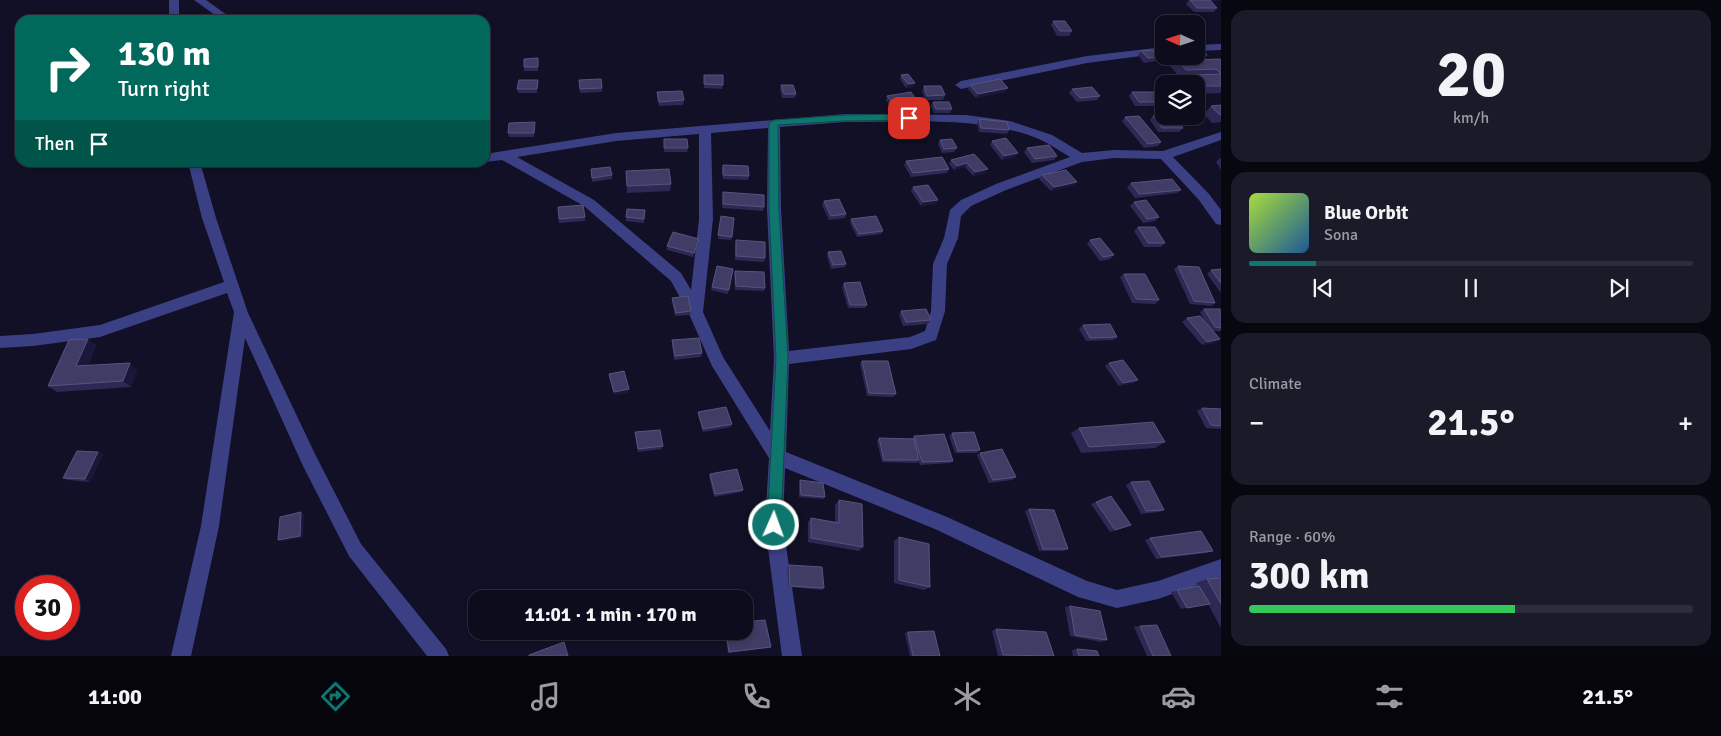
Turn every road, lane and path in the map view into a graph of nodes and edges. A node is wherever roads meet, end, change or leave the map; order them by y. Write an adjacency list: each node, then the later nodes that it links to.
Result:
1 (174, 0): 3 (street)
2 (199, 0): 4 (street)
3 (174, 15)
4 (222, 15)
5 (1221, 47): 6 (street)
6 (1205, 48)
7 (1155, 51): 8 (street)
8 (961, 85)
9 (774, 123): 10 (street); 15 (street); 22 (street)
10 (705, 130): 13 (street); 20 (street)
11 (1221, 136): 12 (street)
12 (1164, 155): 15 (street); 17 (street)
13 (504, 156): 14 (street); 20 (street)
14 (490, 157)
15 (1080, 158): 22 (street)
16 (195, 167): 18 (street)
17 (1221, 220)
18 (232, 285): 19 (street); 21 (street)
19 (241, 312): 25 (street); 26 (street)
20 (696, 312): 23 (street)
21 (0, 342)
22 (782, 358): 23 (street)
23 (777, 456): 24 (street); 27 (street)
24 (1221, 568)
25 (181, 656)
26 (439, 656)
27 (792, 656)

